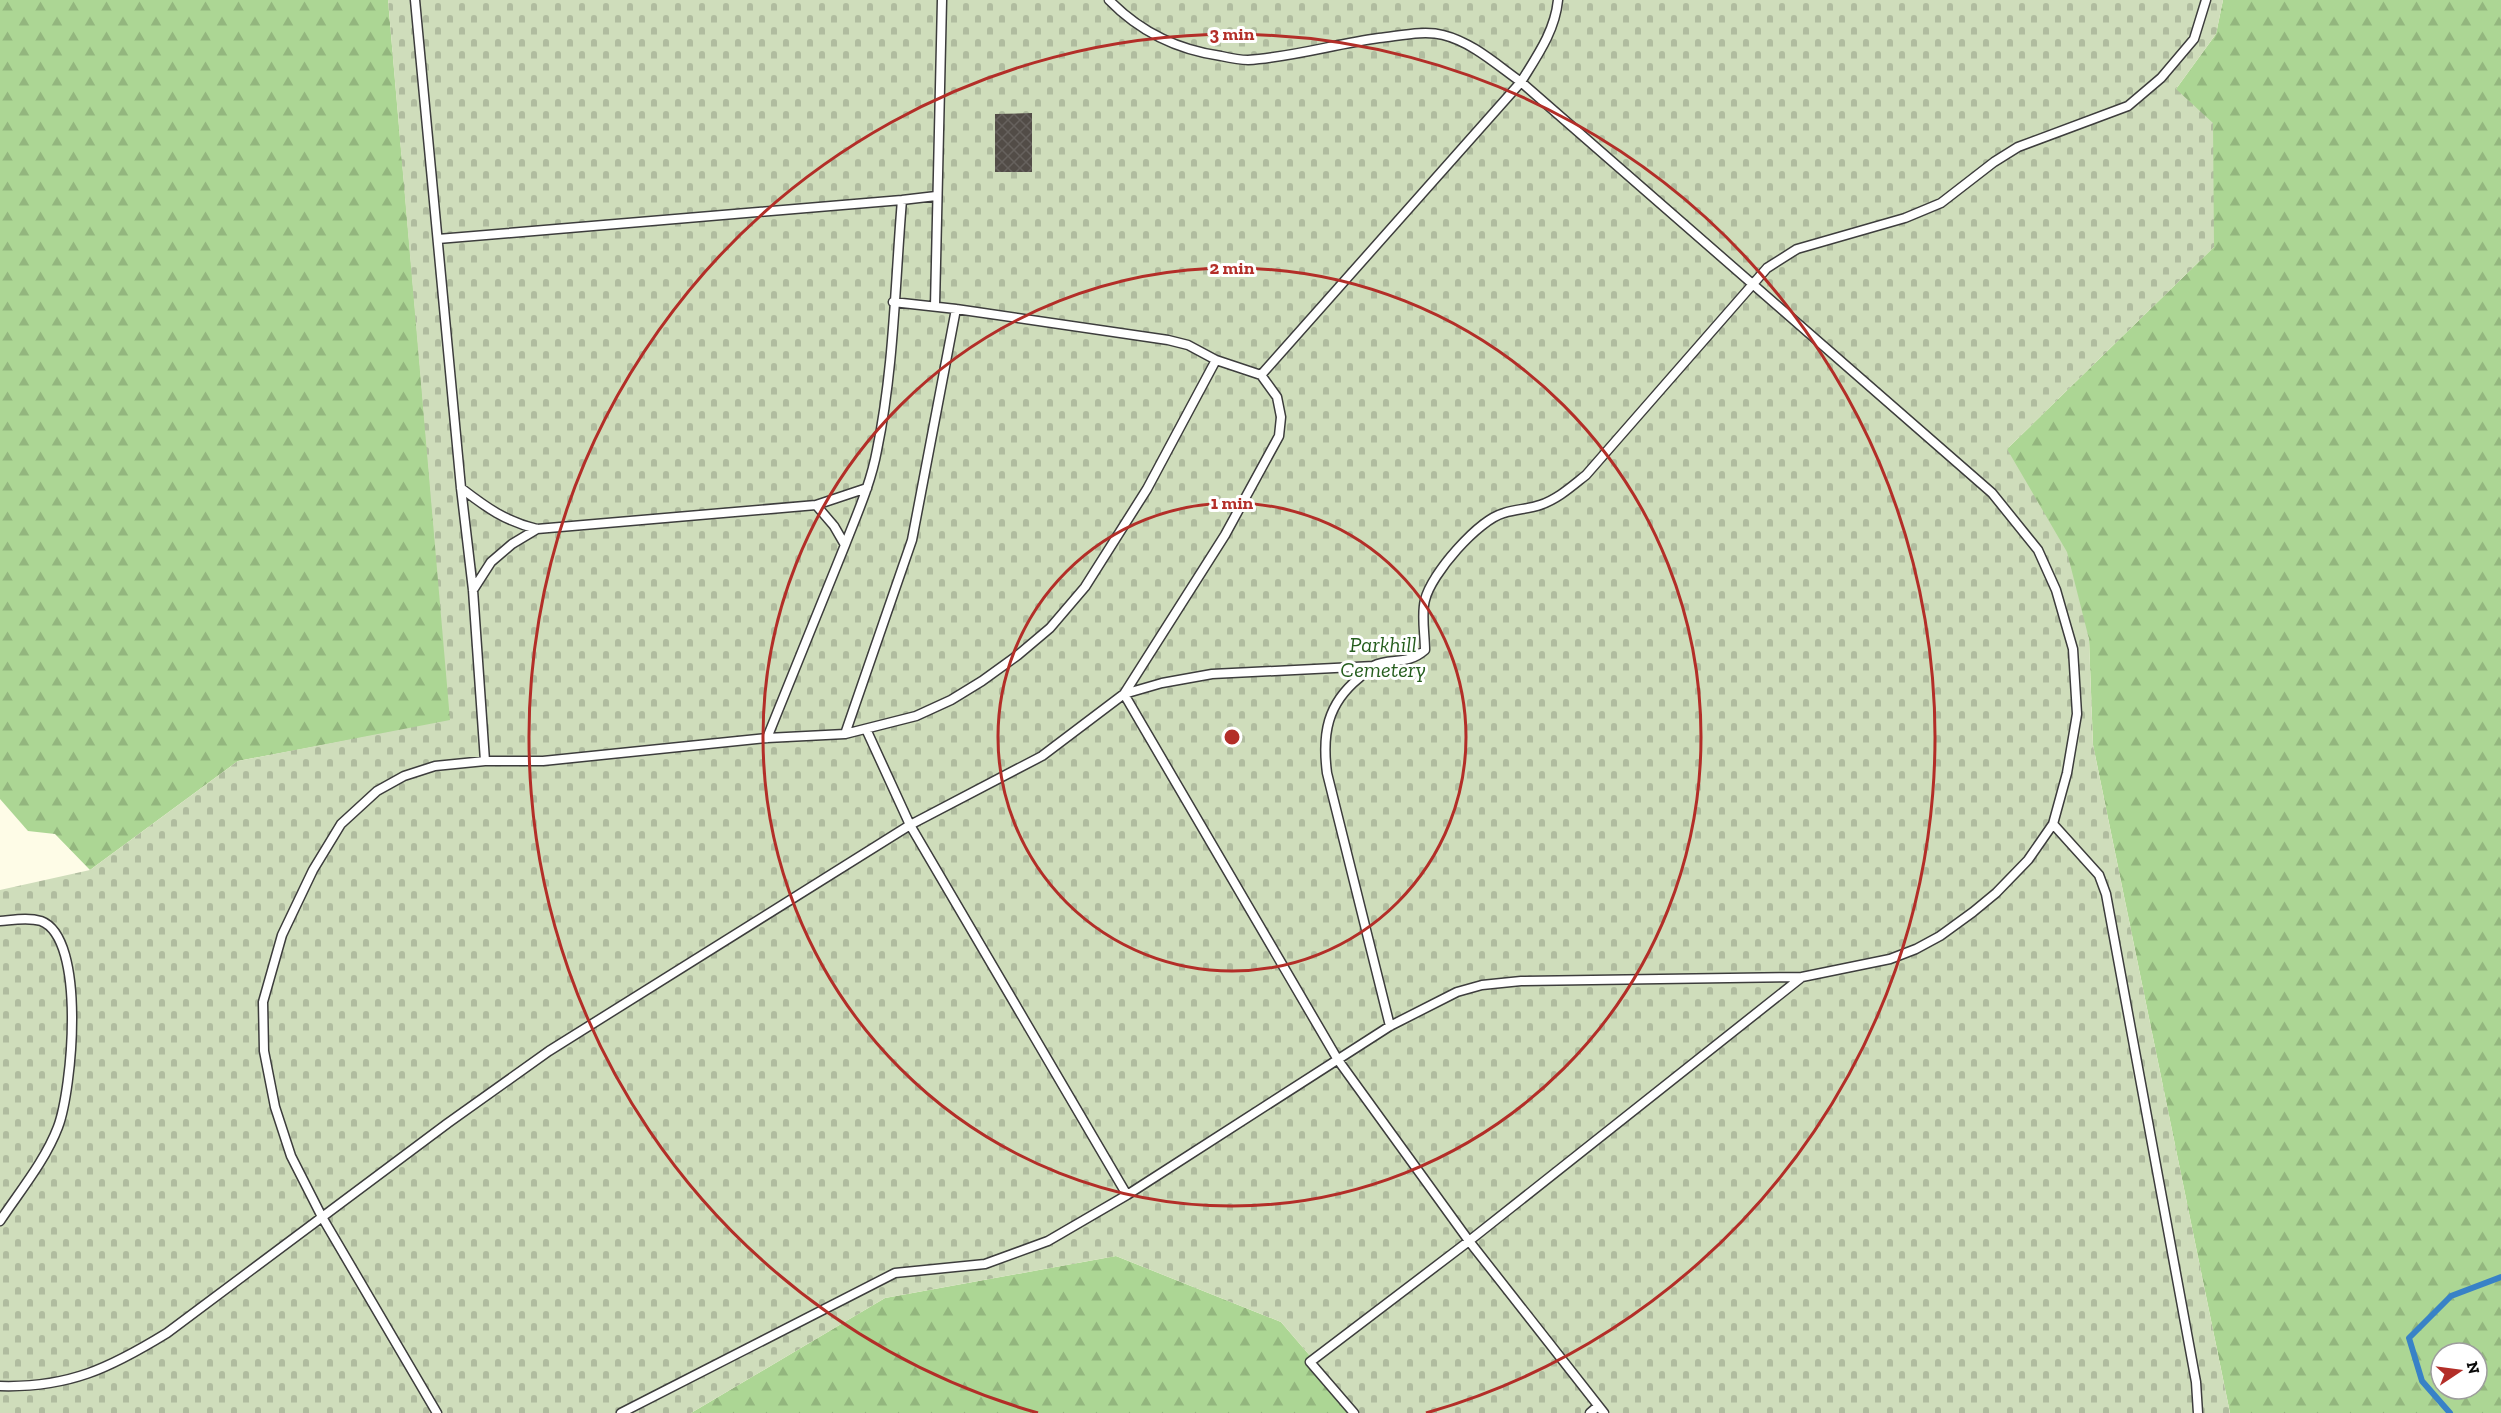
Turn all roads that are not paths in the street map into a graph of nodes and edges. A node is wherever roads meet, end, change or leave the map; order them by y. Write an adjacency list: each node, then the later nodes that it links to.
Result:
1 (415, 0): 9 (lane)
2 (942, 0): 7 (lane)
3 (1109, 0): 6 (lane)
4 (1557, 0): 6 (lane)
5 (2206, 0): 10 (lane)
6 (1521, 82): 10 (lane); 15 (lane)
7 (936, 196): 8 (lane); 12 (lane)
8 (902, 200): 9 (lane); 11 (lane)
9 (438, 238): 16 (lane)
10 (1753, 282): 22 (lane); 28 (lane)
11 (893, 302): 12 (lane); 17 (lane)
12 (935, 306): 13 (lane)
13 (956, 309): 14 (lane); 25 (lane)
14 (1216, 360): 15 (lane); 24 (lane)
15 (1261, 375): 23 (lane)
16 (461, 488): 19 (lane); 21 (lane)
17 (867, 488): 18 (lane); 20 (lane)
18 (816, 505): 19 (lane); 20 (lane)
19 (537, 529): 21 (lane)
20 (845, 545): 26 (lane)
21 (473, 590): 27 (lane)
22 (1374, 666): 23 (lane); 32 (lane)
23 (1124, 694): 29 (lane); 33 (lane)
24 (866, 729): 25 (lane); 29 (lane)
25 (845, 734): 26 (lane)
26 (767, 738): 27 (lane)
27 (485, 761): 35 (lane)
28 (2053, 824): 31 (lane); 44 (lane)
29 (910, 825): 34 (lane); 35 (lane)
30 (0, 921): 36 (lane)
31 (1802, 977): 32 (lane); 37 (lane)
32 (1390, 1026): 33 (lane)
33 (1338, 1060): 34 (lane); 37 (lane)
34 (1127, 1196): 41 (lane)
35 (322, 1217): 38 (lane); 40 (lane)
36 (0, 1221)
37 (1470, 1241): 39 (lane); 42 (lane)
38 (0, 1386)
39 (1601, 1410): 43 (lane)
40 (437, 1413)
41 (621, 1413)
42 (1353, 1413)
43 (1590, 1413)
44 (2198, 1413)

